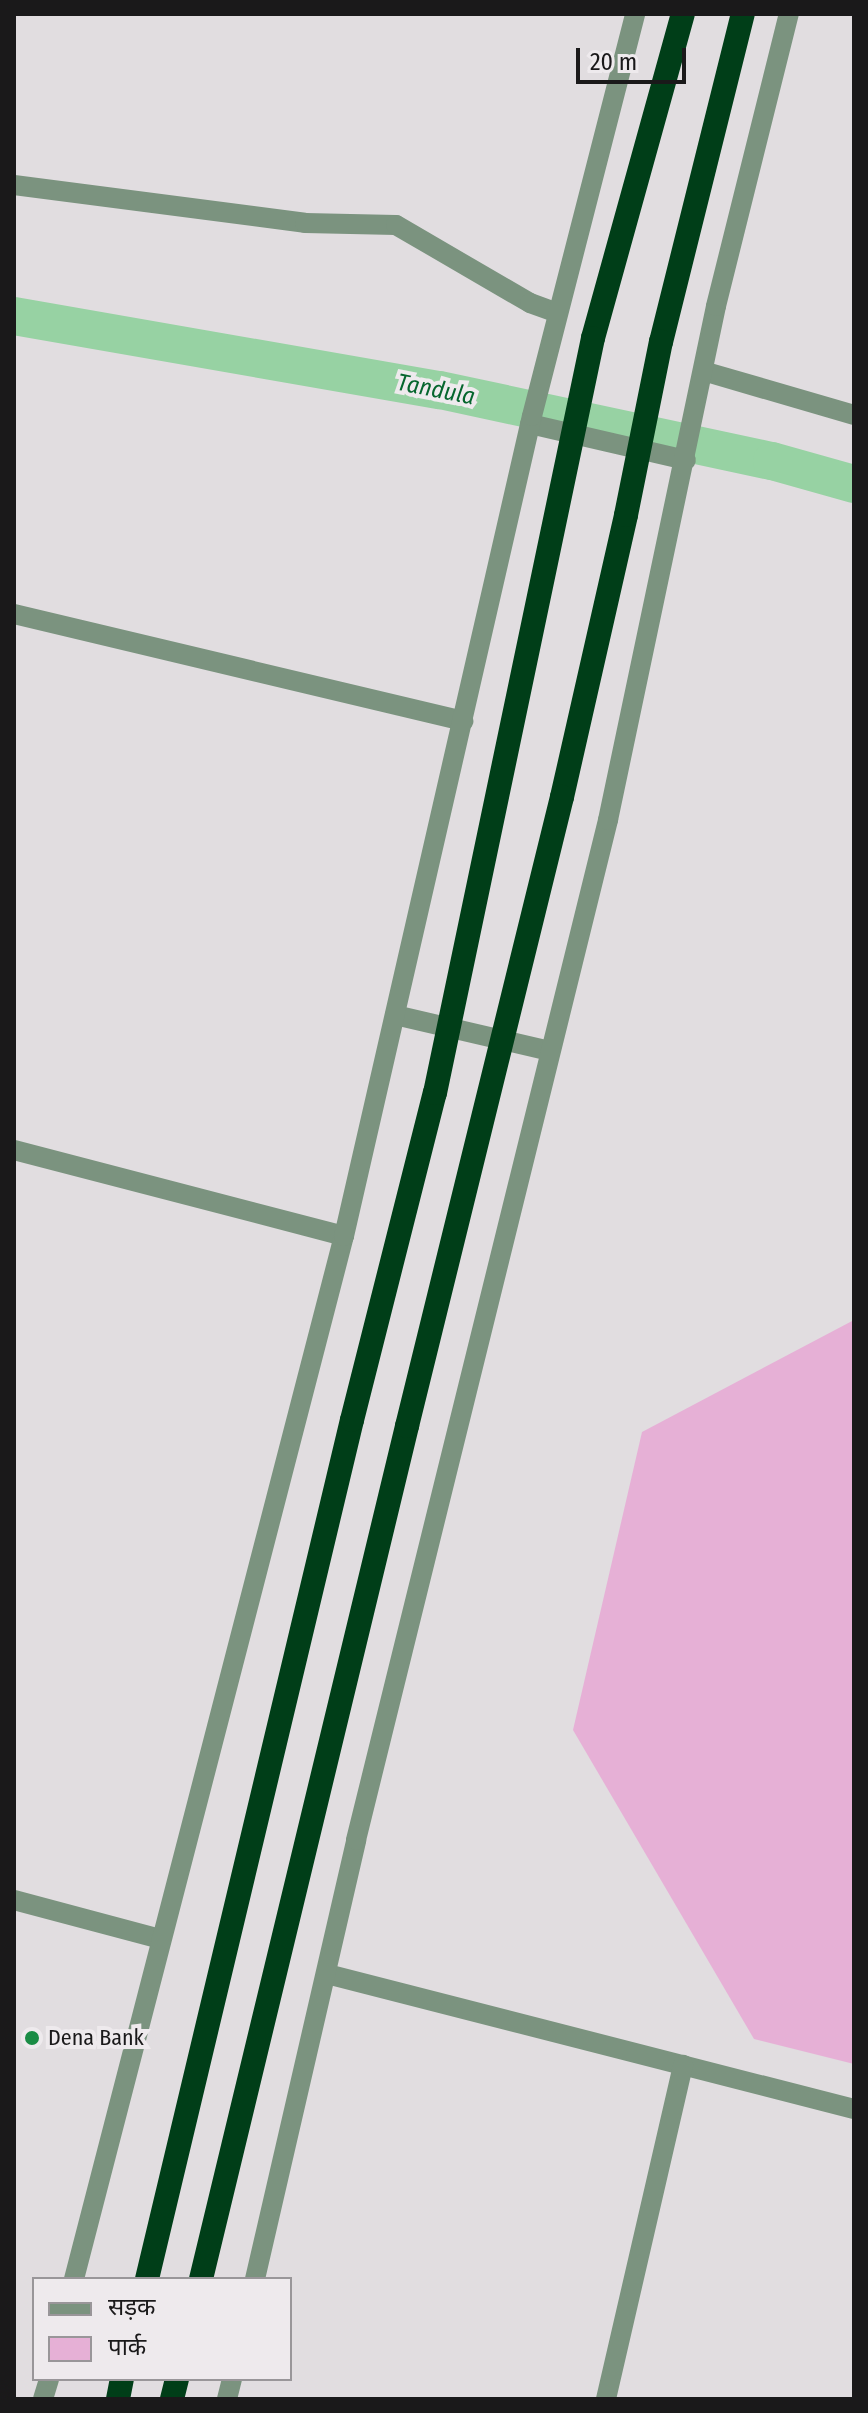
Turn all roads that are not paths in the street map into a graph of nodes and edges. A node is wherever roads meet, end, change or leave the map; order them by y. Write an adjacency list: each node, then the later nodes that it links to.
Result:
1 (635, 14): 6 (street)
2 (683, 14): 23 (highway, bridge)
3 (743, 14): 24 (highway, bridge)
4 (789, 14): 7 (street)
5 (14, 185): 6 (street)
6 (557, 313): 9 (street)
7 (700, 381): 8 (street); 10 (street)
8 (854, 415)
9 (530, 424): 10 (street, bridge); 12 (street)
10 (686, 460): 14 (street)
11 (14, 614): 12 (street)
12 (463, 721): 13 (street)
13 (395, 1015): 14 (street); 16 (street)
14 (550, 1051): 19 (street)
15 (14, 1150): 16 (street)
16 (344, 1236): 18 (street)
17 (14, 1900): 18 (street)
18 (161, 1939): 22 (street)
19 (327, 1974): 20 (street); 25 (street)
20 (683, 2065): 21 (street); 26 (street)
21 (854, 2109)
22 (75, 2277)
23 (147, 2277)
24 (201, 2277)
25 (255, 2277)
26 (606, 2399)

